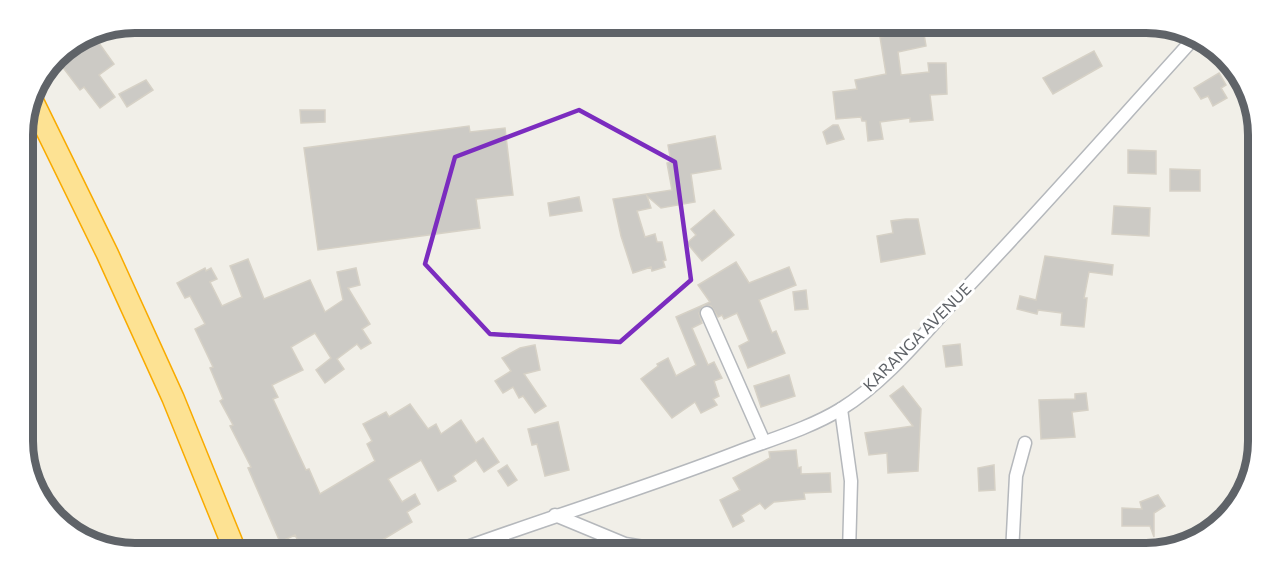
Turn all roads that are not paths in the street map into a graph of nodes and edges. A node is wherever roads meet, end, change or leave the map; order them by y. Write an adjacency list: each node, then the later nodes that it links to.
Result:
1 (1189, 43): 4 (street, KARANGA AVENUE)
2 (37, 110): 8 (highway)
3 (707, 313): 5 (street)
4 (841, 409): 5 (street, KARANGA AVENUE); 11 (street)
5 (764, 442): 7 (street, KARANGA AVENUE)
6 (1025, 443): 12 (street)
7 (555, 515): 9 (street, KARANGA AVENUE); 10 (street)
8 (232, 543)
9 (480, 543)
10 (623, 543)
11 (849, 543)
12 (1012, 543)

